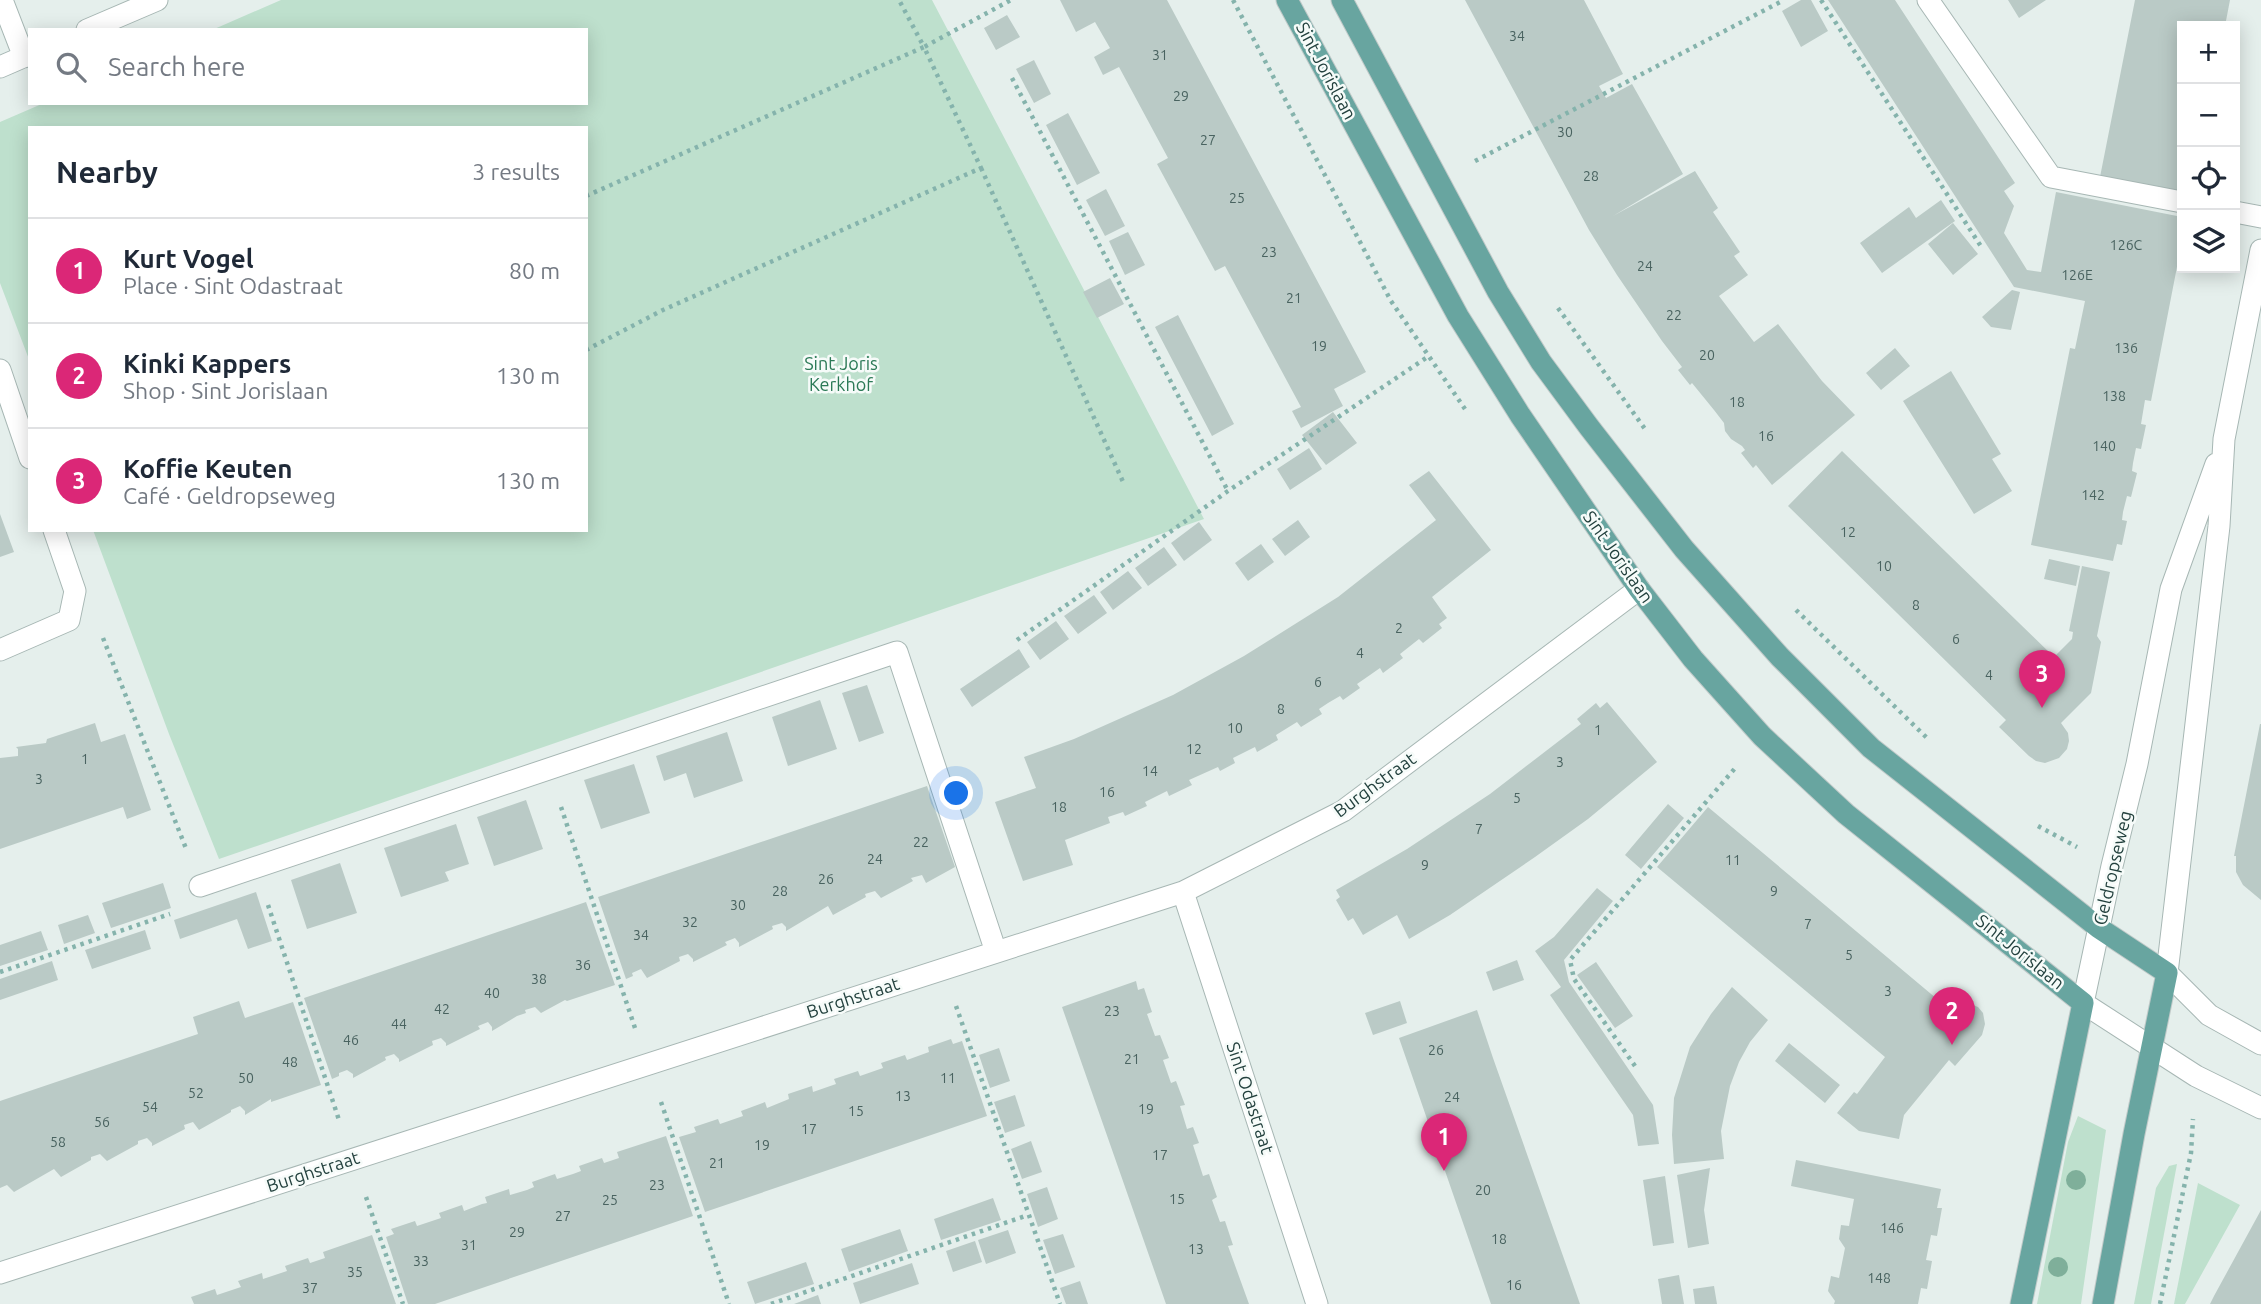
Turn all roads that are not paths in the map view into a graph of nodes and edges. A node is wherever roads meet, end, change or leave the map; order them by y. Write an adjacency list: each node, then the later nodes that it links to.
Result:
1 (2, 0): 7 (street)
2 (158, 0): 6 (street)
3 (1287, 0): 17 (main road, Sint Jorislaan)
4 (1342, 0): 21 (main road)
5 (1928, 0): 9 (street)
6 (93, 28)
7 (27, 56): 8 (street)
8 (0, 67)
9 (2177, 201)
10 (2240, 213): 11 (street)
11 (2261, 217)
12 (2261, 250): 14 (street, Geldropseweg)
13 (0, 370): 15 (street)
14 (2224, 439): 21 (street, Geldropseweg); 23 (street, Geldropseweg)
15 (28, 452)
16 (55, 532): 18 (street)
17 (1639, 589): 20 (street, Burghstraat); 24 (main road, Sint Jorislaan)
18 (0, 650)
19 (200, 886): 22 (street)
20 (1183, 892): 22 (street, Burghstraat); 29 (street, Sint Odastraat)
21 (2099, 928): 23 (main road); 24 (street, Geldropseweg)
22 (996, 952): 28 (street, Burghstraat)
23 (2167, 973): 25 (street); 26 (main road, Geldropseweg)
24 (2083, 1003): 26 (street); 30 (main road, Geldropseweg)
25 (2261, 1044)
26 (2152, 1046): 27 (street); 31 (main road, Geldropseweg)
27 (2261, 1108)
28 (0, 1273)
29 (1317, 1304)
30 (2021, 1304)
31 (2103, 1304)

